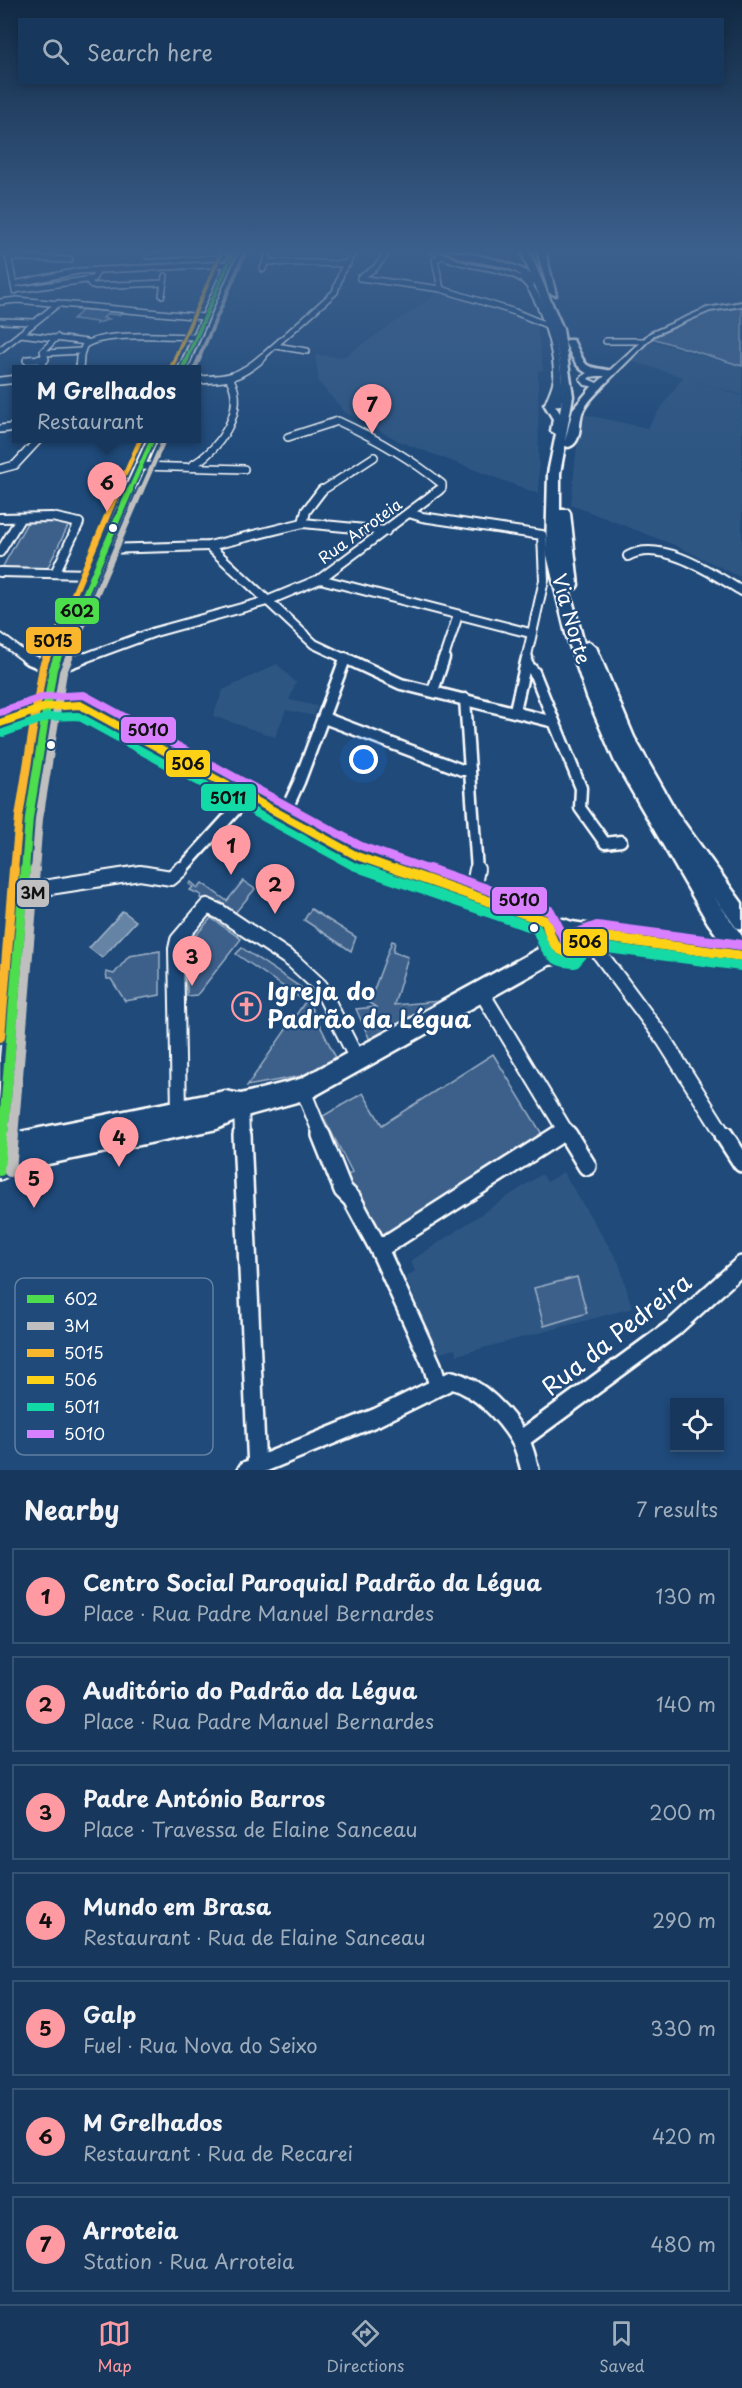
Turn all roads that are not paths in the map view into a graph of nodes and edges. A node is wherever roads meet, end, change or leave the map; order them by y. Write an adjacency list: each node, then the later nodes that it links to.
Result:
1 (37, 320): 10 (street)
2 (203, 320): 14 (main road)
3 (305, 320): 19 (street)
4 (533, 320): 11 (street)
5 (546, 320): 11 (street)
6 (554, 320): 36 (main road, Via Norte)
7 (563, 320): 18 (main road, Via Norte)
8 (684, 320): 16 (street)
9 (0, 321): 10 (street)
10 (34, 322): 12 (street)
11 (549, 326): 32 (street)
12 (20, 334): 13 (street); 20 (street)
13 (57, 337): 17 (street); 23 (street)
14 (197, 337): 17 (street); 27 (main road)
15 (606, 341): 16 (street)
16 (643, 341): 28 (street)
17 (87, 342): 21 (street)
18 (570, 342): 28 (main road); 36 (main road, Via Norte)
19 (276, 346): 22 (street); 29 (street)
20 (0, 350)
21 (81, 351): 23 (street); 26 (street)
22 (307, 351)
23 (45, 356): 24 (street); 25 (street)
24 (27, 360)
25 (42, 365)
26 (79, 365)
27 (184, 365)
28 (607, 373): 31 (street); 31 (street)
29 (230, 380): 30 (street); 38 (street)
30 (201, 381)
31 (598, 386): 36 (main road)
32 (549, 404): 36 (main road)
33 (288, 437): 44 (street, Rua Arroteia)
34 (35, 443): 42 (street)
35 (151, 443): 39 (main road)
36 (564, 448): 79 (main road, Via Norte)
37 (374, 457): 47 (street)
38 (206, 458): 40 (street); 41 (street)
39 (140, 466): 40 (street); 50 (main road)
40 (190, 466): 41 (street)
41 (215, 467): 43 (street)
42 (0, 469)
43 (244, 469)
44 (409, 513): 48 (street, Rua Arroteia); 60 (street)
45 (0, 518): 46 (street)
46 (20, 519): 51 (street); 54 (street)
47 (303, 523): 48 (street); 49 (street)
48 (386, 531): 56 (street, Rua Arroteia)
49 (209, 546): 50 (street); 58 (street)
50 (103, 549): 55 (main road)
51 (0, 552)
52 (628, 556): 57 (street)
53 (0, 572): 54 (street)
54 (55, 573): 55 (street)
55 (92, 573): 64 (main road)
56 (320, 579): 58 (street, Rua Arroteia); 59 (street)
57 (742, 591)
58 (267, 602): 62 (street); 64 (street, Rua Arroteia)
59 (458, 615): 60 (street); 65 (street)
60 (530, 633): 63 (street)
61 (0, 638): 64 (street)
62 (345, 659): 65 (street); 69 (street)
63 (526, 663): 68 (street); 70 (street)
64 (53, 669): 67 (main road)
65 (433, 691): 66 (street)
66 (465, 699): 68 (street); 72 (street)
67 (46, 707): 71 (main road); 73 (main road); 76 (main road)
68 (515, 710): 70 (street)
69 (324, 718): 72 (street); 74 (street)
70 (554, 722): 75 (street)
71 (0, 723)
72 (470, 770): 77 (street)
73 (249, 796): 74 (main road); 76 (street)
74 (284, 815): 77 (main road)
75 (621, 841)
76 (24, 891): 86 (main road)
77 (472, 895): 78 (main road)
78 (566, 939): 79 (main road); 80 (main road); 87 (street)
79 (739, 942)
80 (482, 993): 81 (main road); 85 (street)
81 (358, 1061): 82 (main road); 84 (street)
82 (303, 1090): 83 (main road); 89 (street)
83 (241, 1106): 84 (main road); 86 (main road); 93 (street)
84 (179, 1111): 86 (main road)
85 (566, 1130): 88 (street); 89 (street)
86 (1, 1158)
87 (742, 1163)
88 (587, 1166)
89 (379, 1249): 91 (street)
90 (742, 1265): 92 (street, Rua da Pedreira)
91 (438, 1385): 92 (street); 93 (street)
92 (520, 1440): 94 (street)
93 (253, 1469)
94 (530, 1470)

